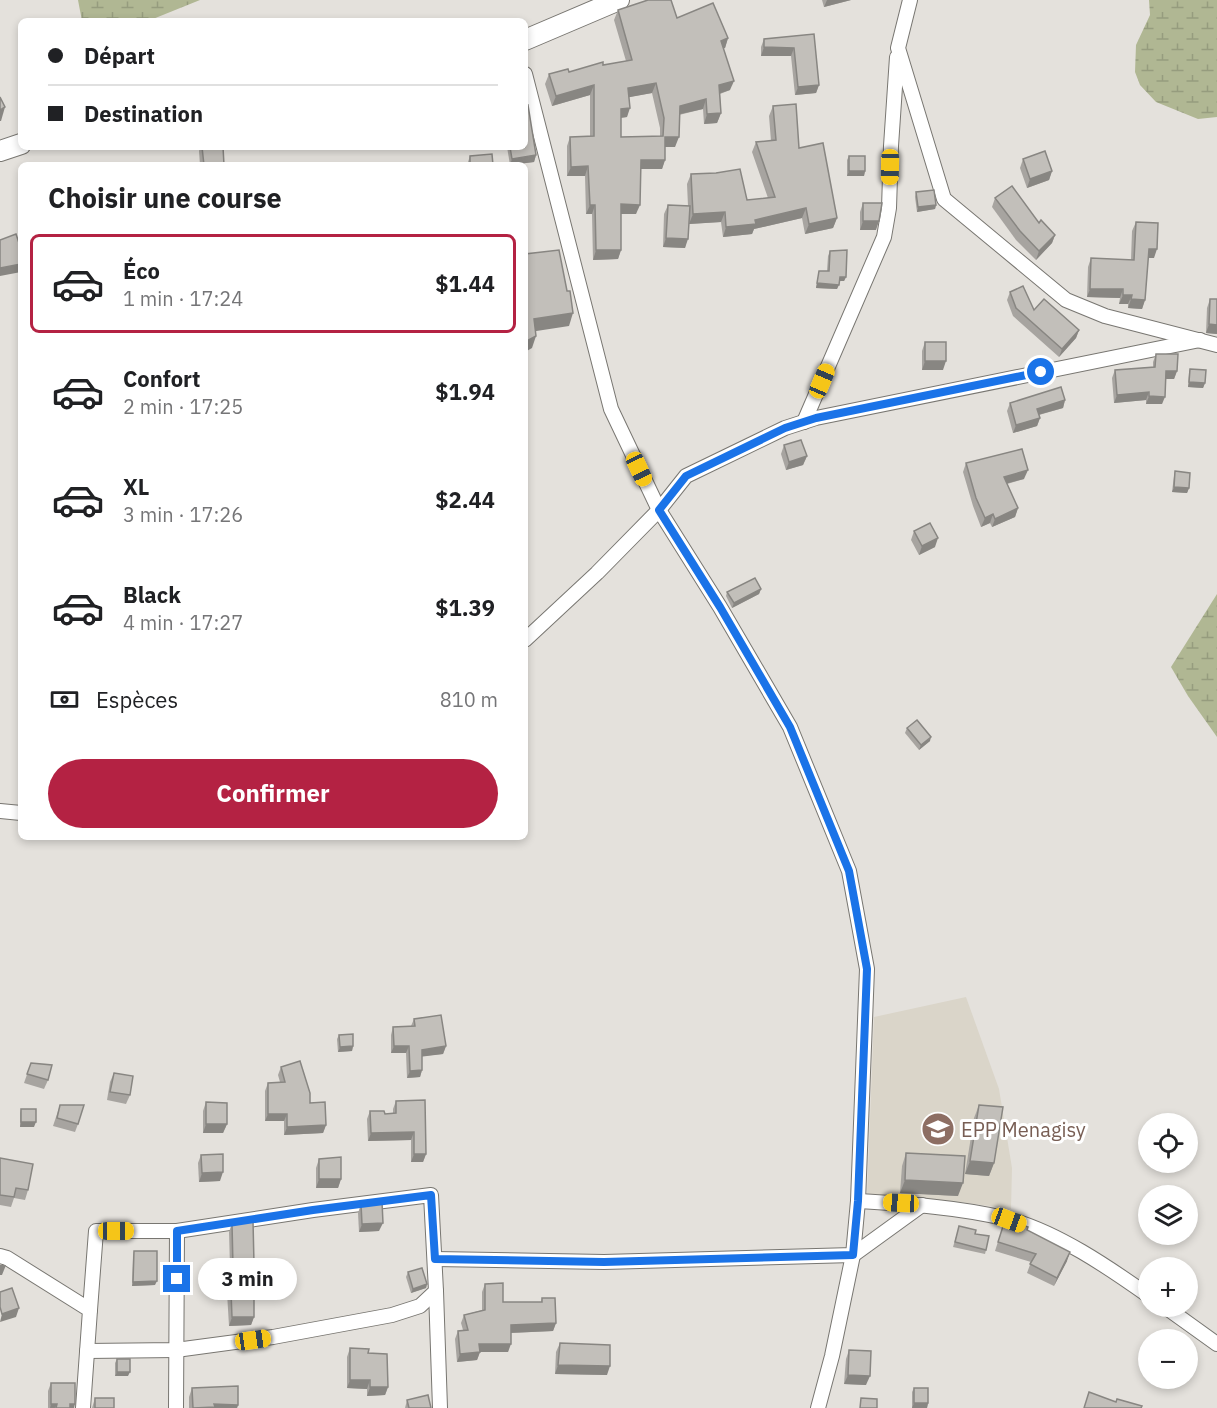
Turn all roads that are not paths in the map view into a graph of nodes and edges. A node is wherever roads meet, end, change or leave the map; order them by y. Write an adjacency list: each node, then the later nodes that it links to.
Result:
1 (620, 0): 3 (main road)
2 (910, 0): 4 (street)
3 (528, 39)
4 (898, 48): 8 (street); 10 (street)
5 (528, 86): 11 (street)
6 (18, 145): 7 (main road)
7 (0, 152)
8 (1200, 340): 9 (street); 10 (street)
9 (1217, 345)
10 (804, 422): 11 (street)
11 (659, 510): 12 (street); 15 (street)
12 (528, 637)
13 (0, 811): 14 (street)
14 (18, 813)
15 (858, 1201): 16 (street); 18 (street)
16 (922, 1205): 18 (street); 21 (street)
17 (177, 1231): 20 (street); 23 (street); 26 (street)
18 (853, 1255): 20 (street); 31 (street)
19 (0, 1256): 23 (street)
20 (435, 1259): 22 (street)
21 (1138, 1288)
22 (436, 1291): 26 (street); 30 (street)
23 (90, 1310): 27 (street)
24 (1179, 1317): 25 (street)
25 (1217, 1344)
26 (176, 1350): 27 (street); 29 (street)
27 (87, 1352): 28 (street)
28 (83, 1408)
29 (176, 1408)
30 (440, 1408)
31 (818, 1408)

